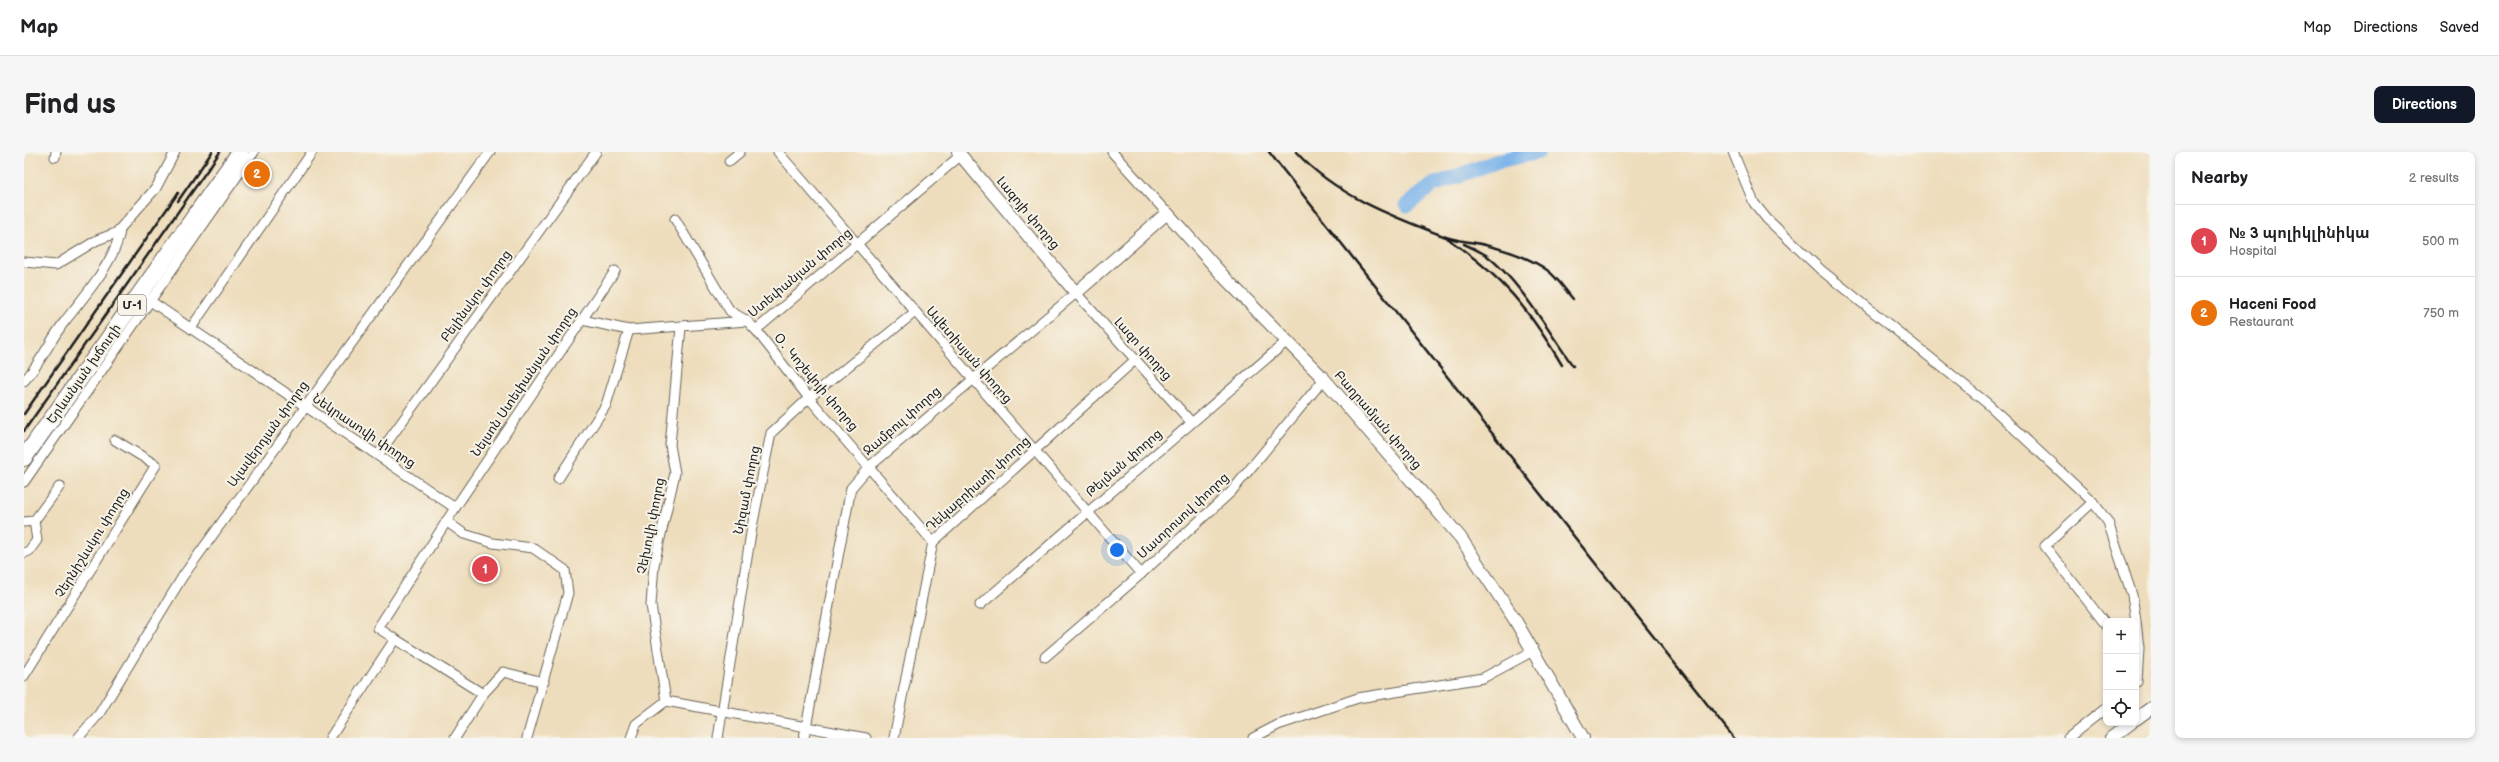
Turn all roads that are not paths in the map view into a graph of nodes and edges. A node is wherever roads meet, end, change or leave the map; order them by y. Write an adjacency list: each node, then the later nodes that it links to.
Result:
1 (175, 152): 15 (street)
2 (240, 152): 20 (highway, Երևանյան խճուղի / Մ-1)
3 (254, 152): 20 (street)
4 (312, 152): 25 (street)
5 (490, 152): 34 (street, Ալավերդյան փողոց)
6 (596, 152): 38 (street, Բելինսկու փողոց)
7 (740, 152): 12 (street)
8 (778, 152): 16 (street, Ավետիսյան փողոց)
9 (1112, 152): 13 (street, Բաղրամյան փողոց)
10 (1733, 152): 44 (street)
11 (959, 154): 16 (street, Ստեփանյան փողոց); 19 (street, Լազոյի փողոց)
12 (729, 161)
13 (1167, 213): 19 (street, Ջամբուլ փողոց); 28 (street, Բաղրամյան փողոց)
14 (675, 220): 23 (street)
15 (120, 230): 17 (street); 32 (street)
16 (856, 243): 21 (street, Ավետիսյան փողոց); 27 (street, Ստեփանյան փողոց)
17 (24, 262)
18 (616, 271): 22 (street, Նելսոն Ստեփանյան փողոց)
19 (1076, 293): 29 (street, Լազո փողոց); 30 (street, Ջամբուլ փողոց)
20 (145, 297): 25 (street, Նեկրասովի փողոց); 39 (highway, Երևանյան խճուղի / Մ-1); 42 (street)
21 (915, 312): 30 (street, Ավետիսյան փողոց); 33 (street, Նիզամ փողոց)
22 (582, 320): 26 (street, Ստեփանյան փողոց); 45 (street, Նելսոն Ստեփանյան փողոց)
23 (746, 321): 24 (street, Ստեփանյան փողոց); 27 (street, Ստեփանյան փողոց)
24 (681, 327): 26 (street, Ստեփանյան փողոց); 62 (street, Չեխովի փողոց)
25 (191, 328): 34 (street, Նեկրասովի փողոց)
26 (629, 330): 41 (street)
27 (756, 330): 33 (street, Օ․ Կոշեվոյի փողոց)
28 (1287, 341): 31 (street, Բաղրամյան փողոց); 35 (street, Թելման փողոց)
29 (1135, 360): 35 (street, Լազո փողոց); 37 (street, Դեկաբրիստի փողոց)
30 (972, 379): 37 (street, Ավետիսյան փողոց); 40 (street, Ջամբուլ փողոց)
31 (1324, 379): 52 (street, Մատրոսով փողոց); 57 (street, Բաղրամյան փողոց)
32 (24, 381)
33 (809, 398): 40 (street, Օ․ Կոշեվոյի փողոց); 65 (street, Նիզամ փողոց)
34 (304, 406): 38 (street, Նեկրասովի փողոց); 69 (street, Ալավերդյան փողոց)
35 (1191, 422): 46 (street, Թելման փողոց)
36 (115, 440): 59 (street, Չերնիշևսկու փողոց)
37 (1035, 451): 46 (street, Ավետիսյան փողոց); 50 (street, Դեկաբրիստի փողոց)
38 (378, 456): 45 (street, Նեկրասովի փողոց)
39 (24, 458)
40 (870, 466): 50 (street, Օ․ Կոշեվոյի փողոց); 67 (street, Ջամբուլ փողոց)
41 (558, 479)
42 (24, 482)
43 (60, 486): 47 (street)
44 (2093, 502): 54 (street); 55 (street)
45 (455, 508): 48 (street, Նելսոն Ստեփանյան փողոց)
46 (1088, 512): 52 (street, Ավետիսյան փողոց); 53 (street, Թելման փողոց)
47 (34, 521): 49 (street); 51 (street)
48 (446, 521): 56 (street, Նելսոն Ստեփանյան փողոց); 60 (street)
49 (24, 522)
50 (933, 542): 77 (street, Դեկաբրիստի փողոց)
51 (24, 553)
52 (1141, 574): 58 (street, Մատրոսով փողոց)
53 (980, 605)
54 (2135, 618)
55 (2103, 622)
56 (395, 639): 61 (street); 70 (street)
57 (1533, 651): 78 (street); 79 (street, Բաղրամյան փողոց)
58 (1045, 657)
59 (24, 676)
60 (544, 682): 61 (street); 72 (street)
61 (483, 694): 71 (street)
62 (666, 701): 65 (street); 73 (street)
63 (2151, 708): 66 (street)
64 (2103, 710): 80 (street)
65 (723, 711): 67 (street); 74 (street, Նիզամ փողոց)
66 (2139, 717)
67 (806, 726): 75 (street, Ջամբուլ փողոց); 76 (street)
68 (2127, 726): 81 (street)
69 (78, 738)
70 (330, 738)
71 (454, 738)
72 (527, 738)
73 (631, 738)
74 (718, 738)
75 (804, 738)
76 (866, 738)
77 (894, 738)
78 (1253, 738)
79 (1583, 738)
80 (2068, 738)
81 (2111, 738)

